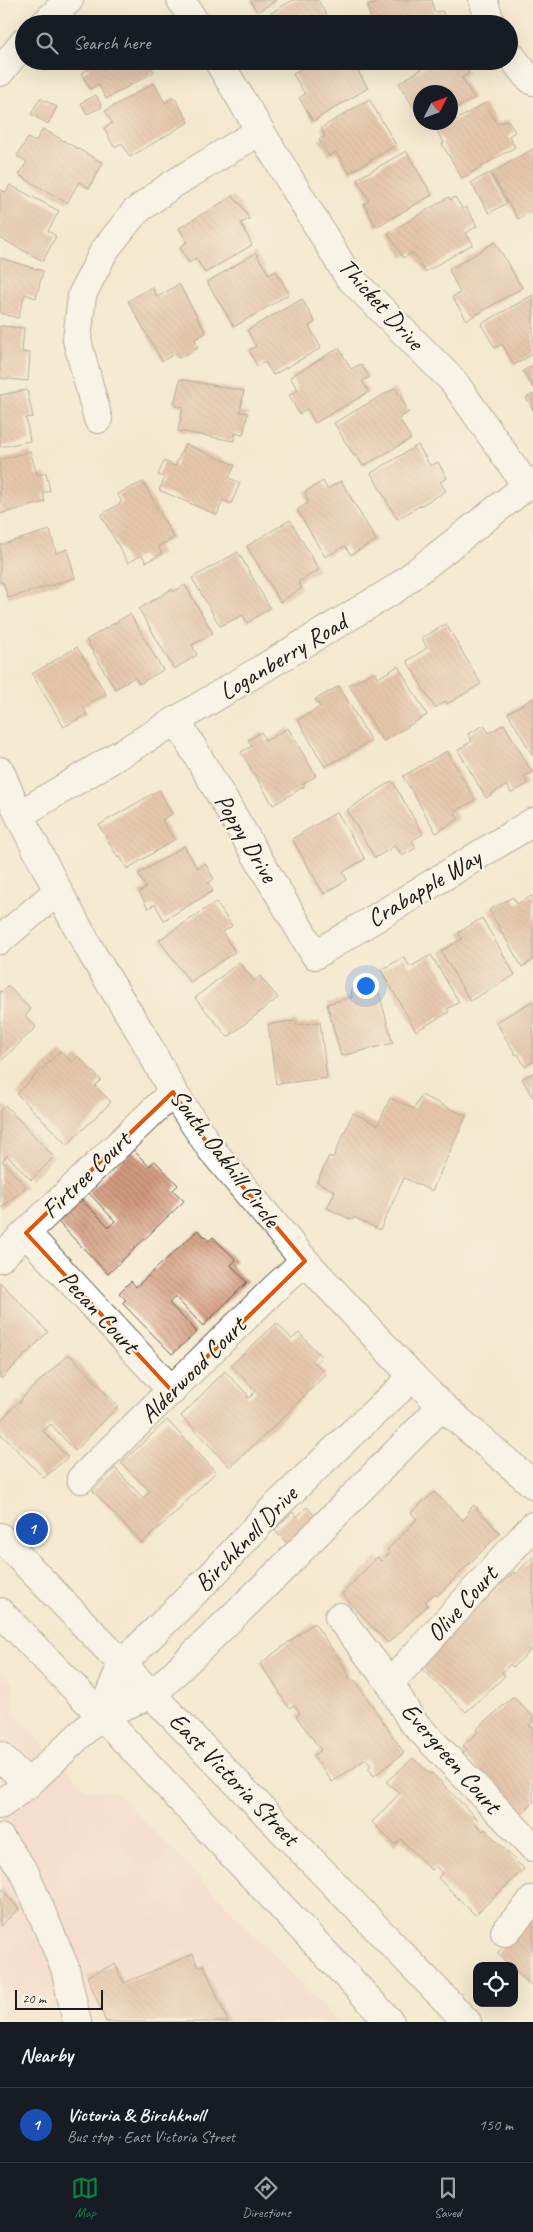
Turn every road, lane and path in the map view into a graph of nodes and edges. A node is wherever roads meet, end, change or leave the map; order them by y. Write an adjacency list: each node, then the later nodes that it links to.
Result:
1 (70, 0): 4 (street)
2 (181, 0): 5 (street)
3 (483, 0): 6 (street)
4 (54, 15)
5 (190, 15)
6 (488, 15)
7 (15, 52): 10 (street)
8 (518, 66): 11 (street)
9 (223, 70): 12 (street, Thicket Drive)
10 (0, 72)
11 (533, 81)
12 (260, 131): 13 (street); 14 (street, Thicket Drive)
13 (98, 418)
14 (529, 483): 15 (street, Loganberry Road)
15 (177, 721): 17 (street, Loganberry Road); 21 (street, Poppy Drive)
16 (0, 770): 17 (street, South Oakhill Circle)
17 (20, 815): 19 (street, South Oakhill Circle)
18 (533, 822): 21 (street, Crabapple Way)
19 (58, 891): 20 (street); 22 (street, South Oakhill Circle)
20 (0, 940)
21 (315, 955)
22 (173, 1092): 23 (street, Firtree Court); 25 (street, South Oakhill Circle)
23 (26, 1233): 24 (street, Firtree Court); 27 (street, Pecan Court)
24 (0, 1258)
25 (305, 1261): 26 (street, South Oakhill Circle); 27 (street, Alderwood Court)
26 (413, 1377): 28 (street, South Oakhill Circle); 35 (street, Birchknoll Drive)
27 (172, 1391): 29 (street, Alderwood Court)
28 (442, 1406): 30 (street, South Oakhill Circle); 37 (street, Birchknoll Drive)
29 (81, 1479)
30 (533, 1484)
31 (533, 1526): 36 (street, Olive Court)
32 (0, 1537): 35 (street, East Victoria Street)
33 (0, 1612): 38 (street, East Victoria Street)
34 (340, 1616): 36 (street, Evergreen Court)
35 (122, 1664): 37 (street, East Victoria Street); 38 (street, Birchknoll Drive)
36 (390, 1683): 43 (street, Evergreen Court)
37 (152, 1694): 38 (street, Birchknoll Drive); 48 (street, East Victoria Street)
38 (101, 1715): 40 (street, Birchknoll Drive); 47 (street, East Victoria Street)
39 (0, 1756): 40 (street)
40 (28, 1784): 41 (street, Birchknoll Drive)
41 (0, 1805)
42 (0, 1838): 46 (street)
43 (533, 1847)
44 (533, 1900): 45 (street)
45 (505, 1932)
46 (77, 2022)
47 (390, 2022)
48 (467, 2022)

